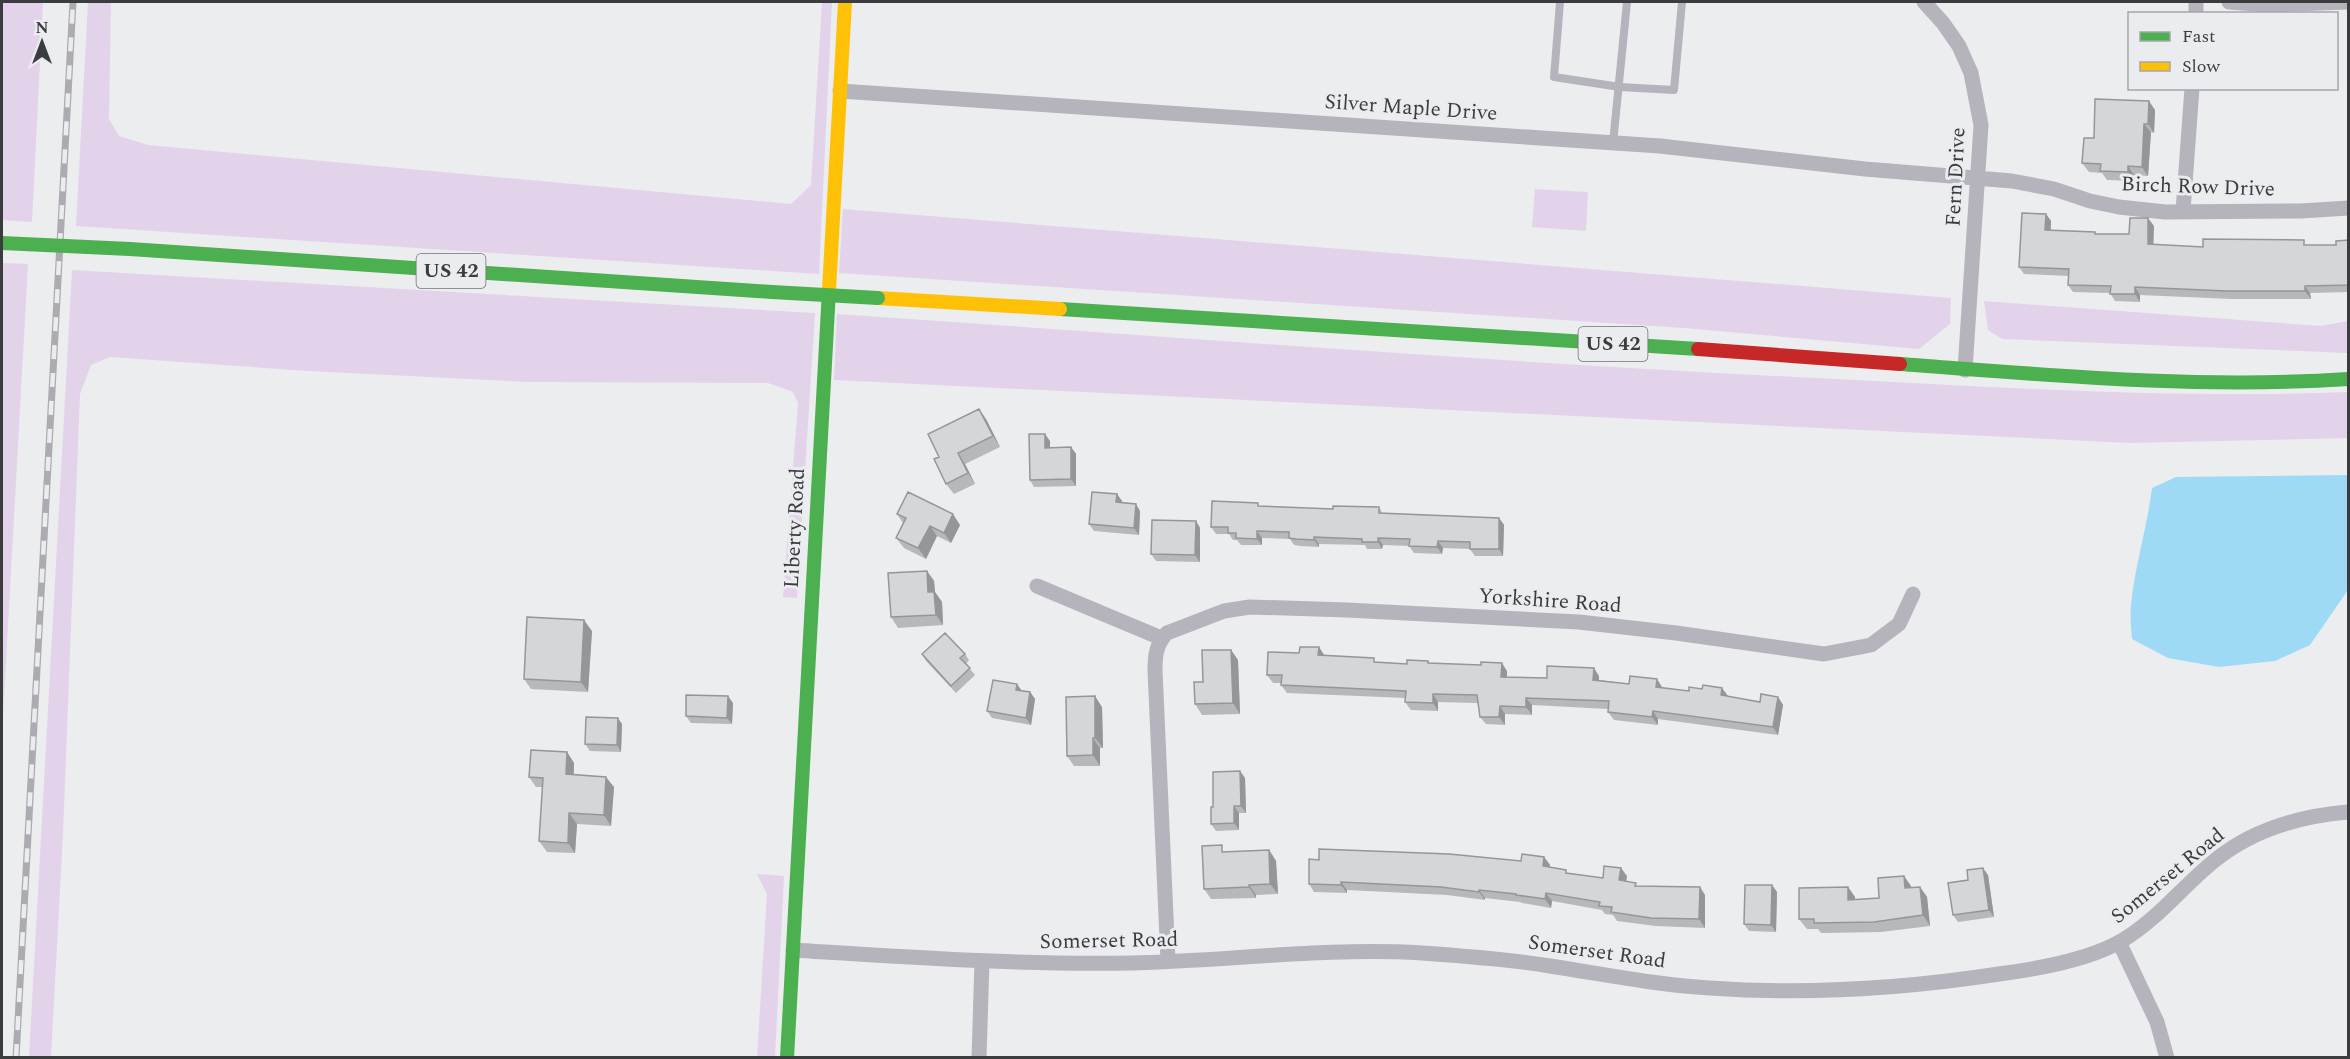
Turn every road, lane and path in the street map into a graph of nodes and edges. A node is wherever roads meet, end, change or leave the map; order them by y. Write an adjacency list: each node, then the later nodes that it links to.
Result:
1 (845, 2): 10 (main road, Liberty Road)
2 (1560, 2): 8 (lane)
3 (1627, 2): 8 (lane)
4 (1682, 2): 8 (lane)
5 (1924, 2): 12 (street, Fern Drive)
6 (2229, 2): 7 (street)
7 (2349, 2)
8 (1620, 87): 11 (lane)
9 (2192, 90): 14 (street)
10 (840, 91): 11 (street, Silver Maple Drive); 23 (main road, Liberty Road)
11 (1613, 143): 12 (street, Silver Maple Drive)
12 (1978, 179): 14 (street, Birch Row Drive); 16 (street, Fern Drive)
13 (2349, 208): 14 (street, Birch Row Drive)
14 (2183, 211)
15 (2, 243): 16 (main road, US 42, bridge)
16 (1965, 370): 17 (main road, US 42)
17 (2349, 380)
18 (1037, 586): 20 (street)
19 (1913, 594): 20 (street, Yorkshire Road)
20 (1161, 638): 25 (street)
21 (2349, 812): 22 (street, Somerset Road)
22 (2119, 942): 25 (street, Somerset Road); 28 (street)
23 (793, 950): 24 (street, Somerset Road); 26 (main road, Liberty Road)
24 (982, 961): 25 (street, Somerset Road); 27 (street)
25 (1168, 962)
26 (787, 1058)
27 (979, 1058)
28 (2167, 1058)

